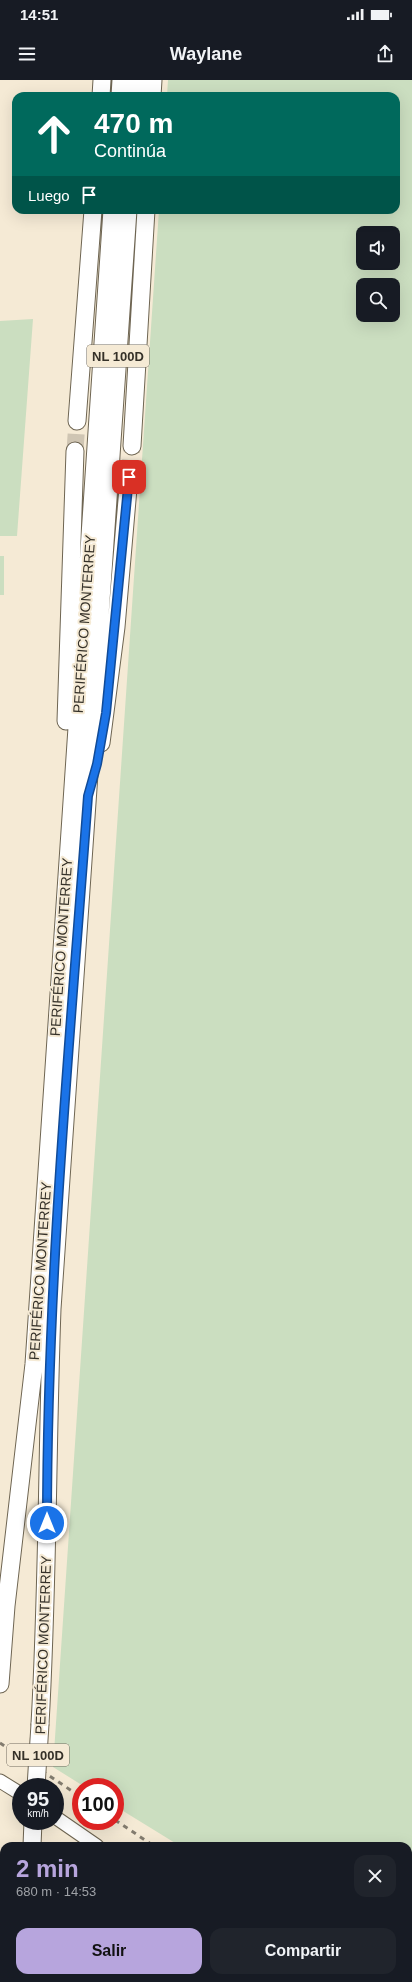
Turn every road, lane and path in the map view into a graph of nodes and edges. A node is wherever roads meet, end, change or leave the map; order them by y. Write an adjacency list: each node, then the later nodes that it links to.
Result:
1 (102, 80): 5 (highway)
2 (121, 80): 6 (highway)
3 (137, 80): 7 (highway)
4 (153, 80): 8 (highway)
5 (101, 92)
6 (120, 92)
7 (136, 92)
8 (152, 92)
9 (93, 214): 13 (highway)
10 (112, 214): 17 (highway, PERIFÉRICO MONTERREY / NL 100D)
11 (128, 214): 18 (highway, PERIFÉRICO MONTERREY / NL 100D)
12 (146, 214): 14 (highway)
13 (77, 421)
14 (132, 446)
15 (75, 451): 17 (highway)
16 (129, 477): 18 (highway)
17 (72, 787): 19 (highway, PERIFÉRICO MONTERREY / NL 100D)
18 (88, 796): 20 (highway, PERIFÉRICO MONTERREY / NL 100D, bridge)
19 (0, 1684)
20 (37, 1778)
21 (0, 1781): 22 (street)
22 (12, 1788)
23 (64, 1823): 26 (street)
24 (33, 1830): 25 (highway)
25 (32, 1842)
26 (91, 1842)

